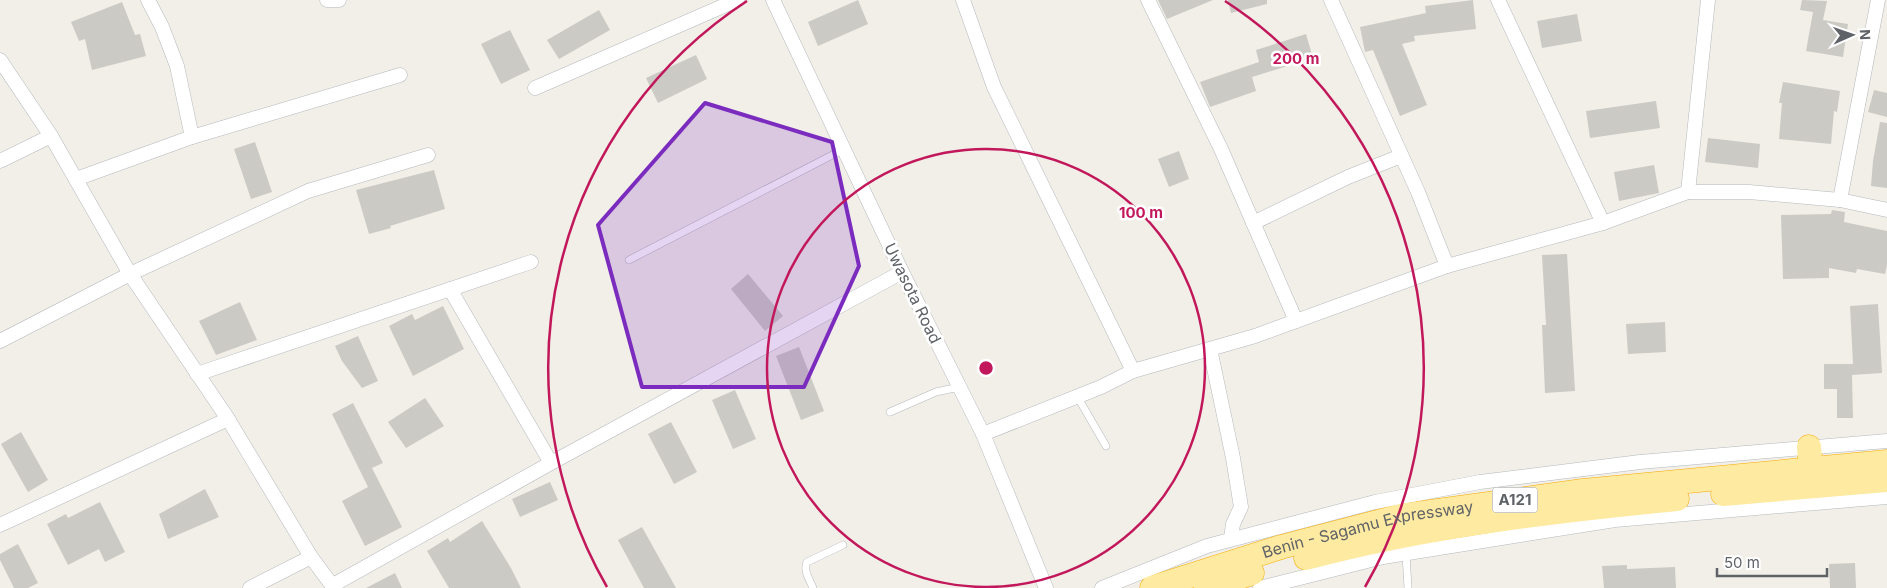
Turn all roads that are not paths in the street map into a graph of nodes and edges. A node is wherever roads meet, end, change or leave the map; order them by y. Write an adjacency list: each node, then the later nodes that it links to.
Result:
1 (148, 0): 16 (street)
2 (328, 0): 3 (street)
3 (339, 0)
4 (738, 0): 14 (street)
5 (773, 0): 17 (street, Uwasota Road)
6 (963, 0): 36 (street)
7 (1148, 0): 25 (street)
8 (1331, 0): 19 (street)
9 (1498, 0): 26 (street)
10 (1708, 0): 22 (street)
11 (1878, 0): 23 (street)
12 (0, 60): 15 (street)
13 (400, 75): 16 (street)
14 (535, 88)
15 (52, 136): 20 (street); 21 (street)
16 (192, 137): 21 (street)
17 (844, 149): 27 (lane); 30 (street, Uwasota Road)
18 (428, 155): 31 (street)
19 (1401, 156): 25 (street); 29 (street)
20 (0, 161)
21 (76, 179): 31 (street)
22 (1688, 192): 23 (street); 26 (street)
23 (1840, 200): 24 (street)
24 (1887, 210)
25 (1253, 223): 33 (street)
26 (1603, 223): 29 (street)
27 (629, 260)
28 (531, 262): 32 (street)
29 (1447, 266): 33 (street)
30 (902, 272): 38 (street, Uwasota Road); 47 (street)
31 (130, 274): 34 (street); 37 (street)
32 (450, 289): 37 (street); 47 (street)
33 (1296, 321): 35 (street)
34 (0, 341)
35 (1210, 349): 36 (street); 51 (street)
36 (1133, 371): 39 (street)
37 (197, 374): 41 (street)
38 (959, 387): 40 (lane); 42 (street, Uwasota Road)
39 (1077, 396): 42 (street); 44 (lane)
40 (890, 412)
41 (228, 419): 50 (street); 54 (street)
42 (983, 434): 58 (street, Uwasota Road)
43 (1887, 441): 45 (street)
44 (1106, 446)
45 (1810, 458): 46 (highway, Benin - Sagamu Expressway / A121); 51 (street); 60 (highway, Benin - Sagamu Expressway / A121)
46 (1887, 462)
47 (551, 463): 55 (street)
48 (1887, 480): 61 (highway, A121)
49 (1887, 497): 53 (street)
50 (0, 525)
51 (1231, 539): 59 (street)
52 (843, 545): 57 (lane)
53 (1406, 554): 62 (street); 63 (lane)
54 (311, 556): 55 (street); 56 (street)
55 (333, 586)
56 (250, 588)
57 (813, 588)
58 (1046, 588)
59 (1102, 588)
60 (1152, 588)
61 (1206, 588)
62 (1260, 588)
63 (1408, 588)

